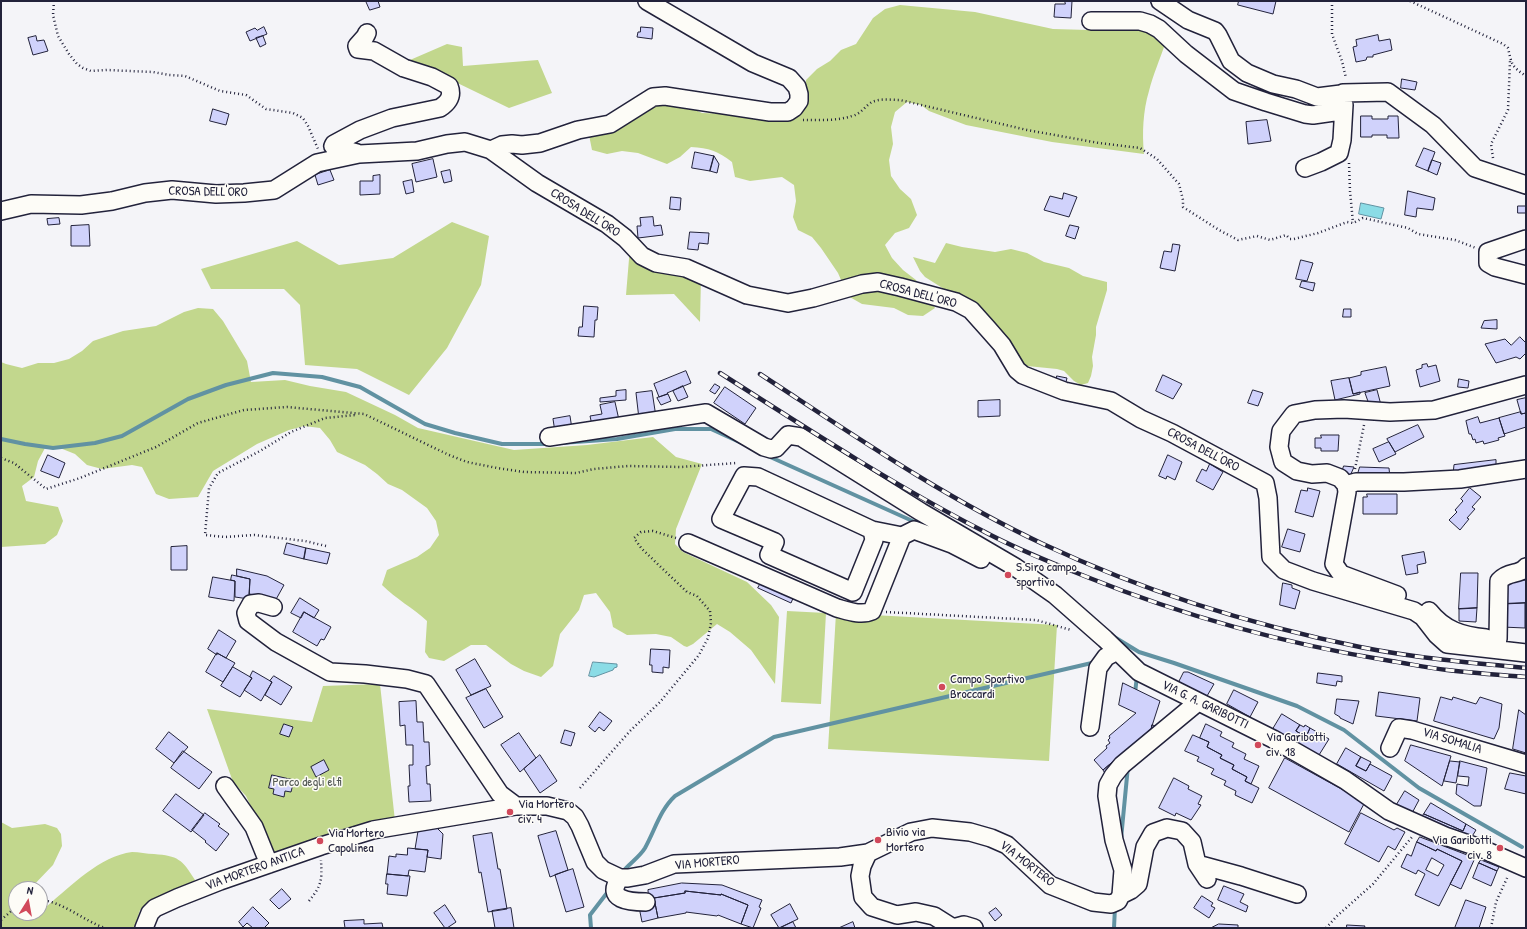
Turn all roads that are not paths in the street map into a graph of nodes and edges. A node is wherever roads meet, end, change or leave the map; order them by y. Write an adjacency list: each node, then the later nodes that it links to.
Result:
1 (647, 1): 6 (street)
2 (1160, 1): 5 (street)
3 (1091, 21): 5 (street)
4 (367, 33): 7 (street)
5 (1345, 97): 8 (street); 9 (street)
6 (491, 150): 7 (street, CROSA DELL'ORO); 26 (street, CROSA DELL'ORO)
7 (359, 154): 10 (street, CROSA DELL'ORO)
8 (1305, 168)
9 (1526, 184)
10 (1, 211)
11 (1526, 239): 12 (street)
12 (1526, 275)
13 (1526, 385): 16 (street)
14 (549, 437): 20 (street, VIA G. A. GARIBOTTI)
15 (1526, 469): 16 (street)
16 (1348, 484): 23 (street)
17 (872, 530): 17 (street); 18 (street)
18 (902, 536): 19 (street); 20 (street)
19 (688, 543)
20 (1015, 567): 25 (street, VIA G. A. GARIBOTTI)
21 (1526, 567): 23 (street)
22 (273, 607): 32 (street)
23 (1498, 639): 24 (street)
24 (1526, 642)
25 (1117, 651): 27 (street, VIA G. A. GARIBOTTI); 28 (street)
26 (1526, 654)
27 (1198, 702): 36 (street, VIA G. A. GARIBOTTI); 40 (street)
28 (1090, 727)
29 (1390, 748): 30 (street, VIA SOMALIA)
30 (1526, 764)
31 (225, 786): 34 (street)
32 (516, 806): 34 (street, VIA MORTERO ANTICA); 37 (street, VIA MORTERO ANTICA)
33 (868, 853): 37 (street, VIA MORTERO); 40 (street, VIA MORTERO); 43 (street)
34 (270, 864): 42 (street, VIA MORTERO ANTICA)
35 (1197, 864): 38 (street); 39 (street); 40 (street)
36 (1526, 868)
37 (620, 878): 41 (street)
38 (1207, 879)
39 (1297, 894)
40 (1120, 895)
41 (646, 902)
42 (144, 928)
43 (953, 928): 44 (street)
44 (974, 928)

